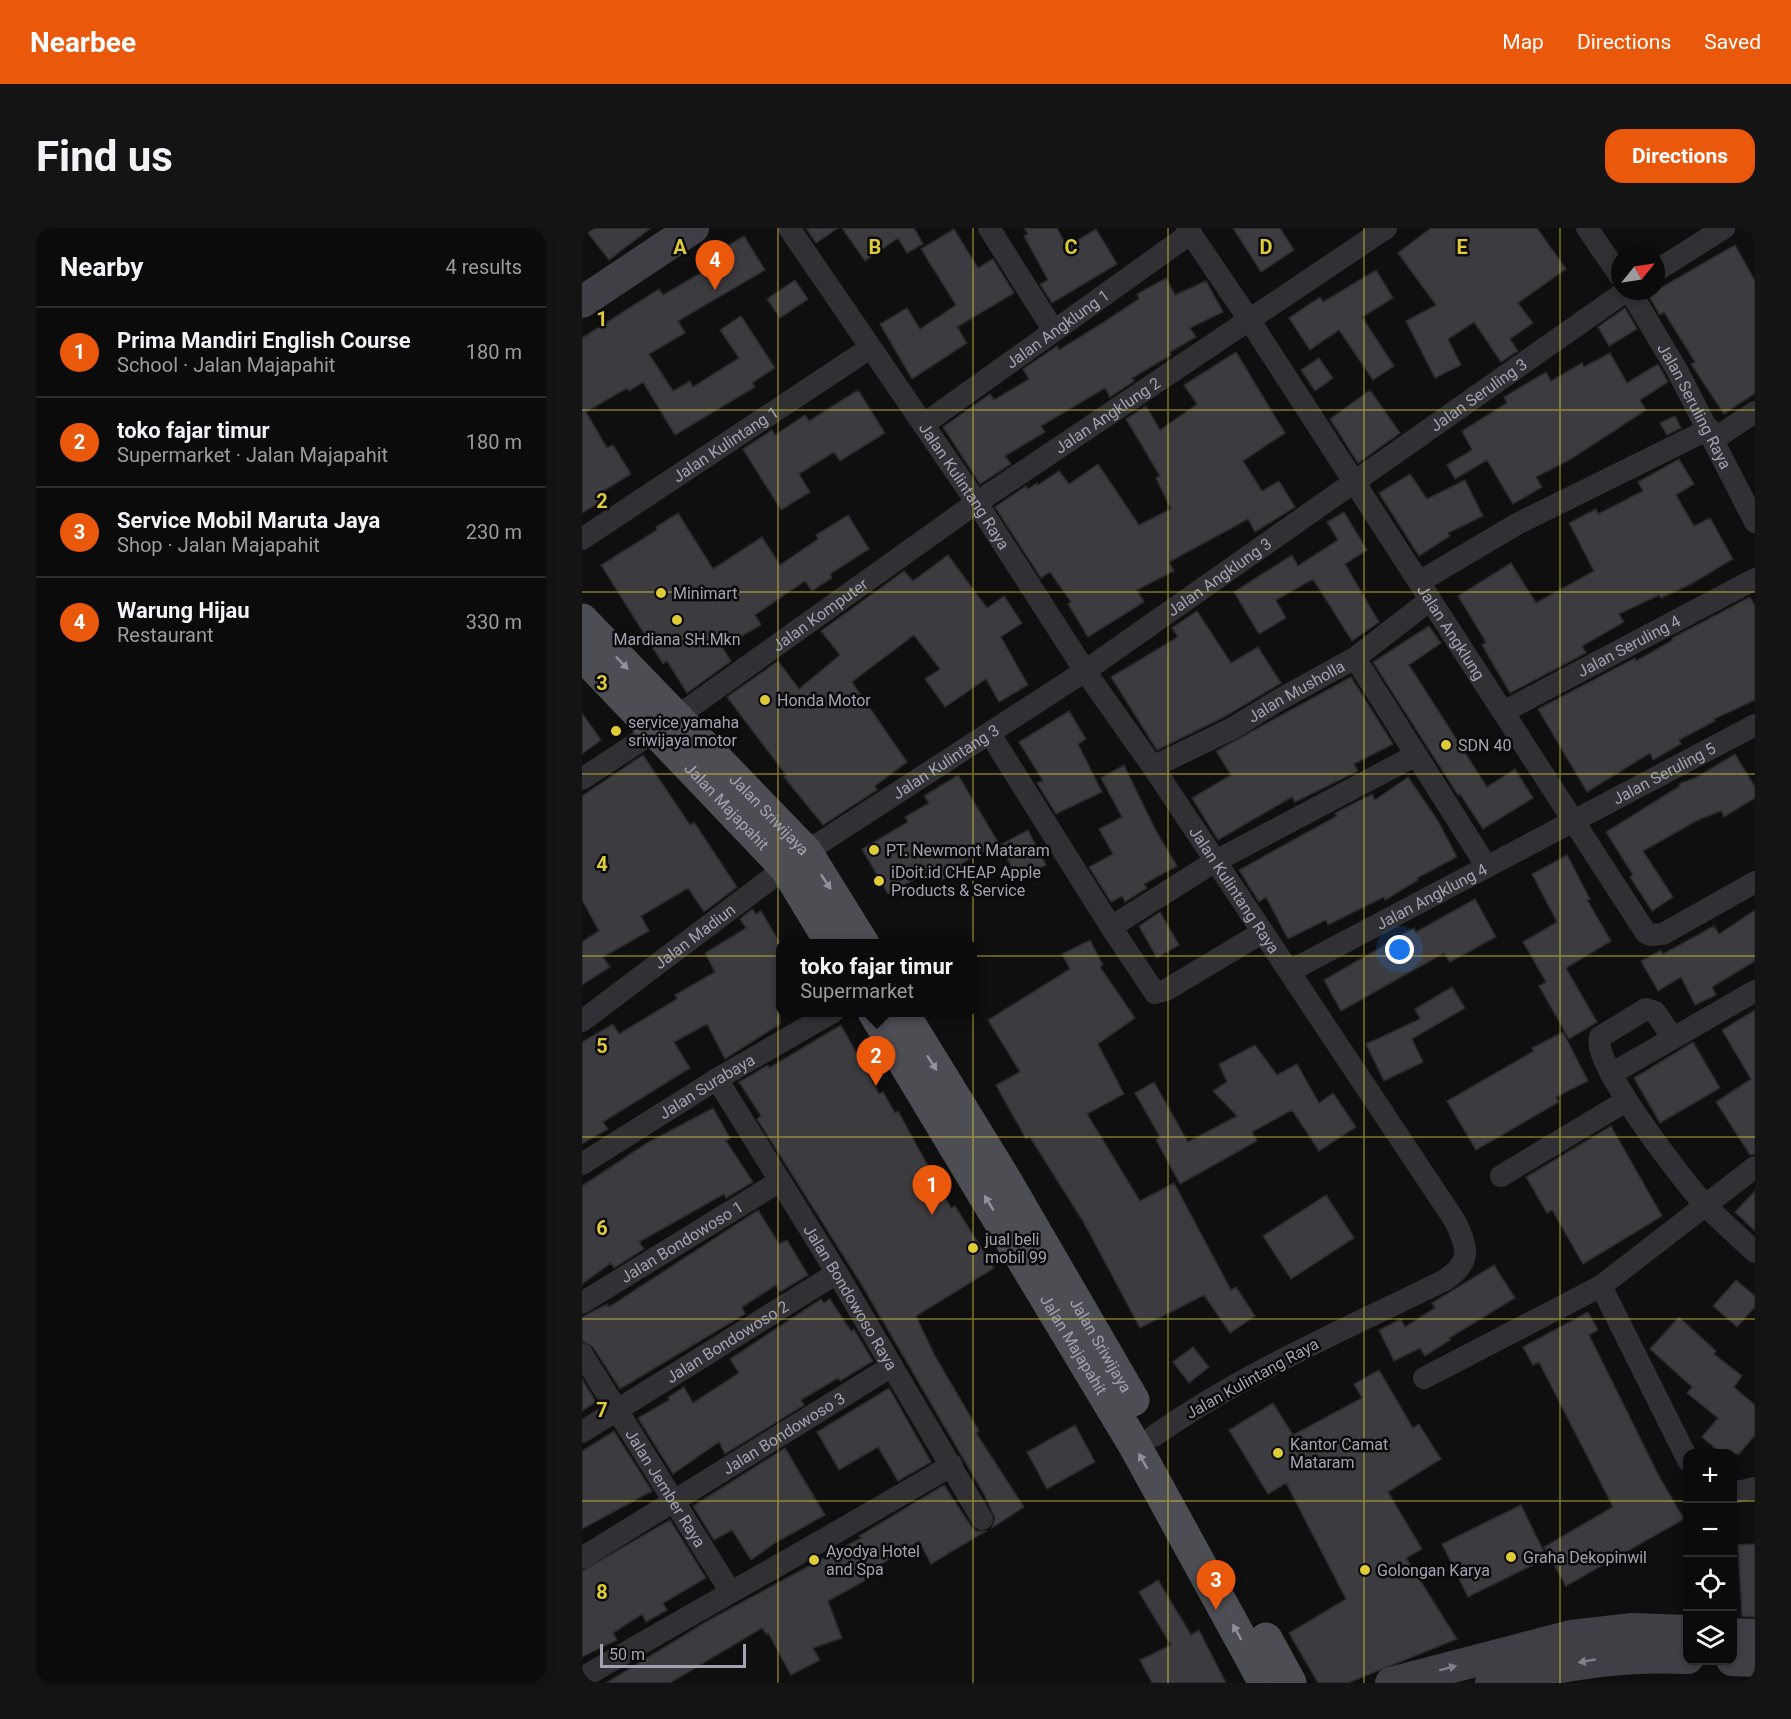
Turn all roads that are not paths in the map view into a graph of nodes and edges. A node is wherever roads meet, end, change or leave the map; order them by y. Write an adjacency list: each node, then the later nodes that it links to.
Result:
1 (693, 228): 12 (main road)
2 (789, 228): 15 (street, Jalan Kulintang Raya)
3 (989, 228): 14 (street)
4 (1386, 228): 13 (street, Jalan Angklung 2)
5 (1587, 228): 8 (street)
6 (1724, 228): 9 (street)
7 (1189, 231): 13 (street, Jalan Angklung); 14 (street, Jalan Angklung 1)
8 (1611, 263)
9 (1665, 265)
10 (1614, 300): 19 (street, Jalan Seruling 3)
11 (1633, 300): 18 (street, Jalan Seruling Raya)
12 (582, 302)
13 (1250, 321): 19 (street, Jalan Angklung); 20 (street, Jalan Angklung 2)
14 (1054, 331): 17 (street, Jalan Angklung 1)
15 (870, 348): 17 (street, Jalan Kulintang Raya); 22 (street, Jalan Kulintang 1)
16 (1755, 412): 18 (street, Jalan Musholla)
17 (924, 424): 20 (street, Jalan Kulintang Raya)
18 (1712, 434): 21 (street, Jalan Seruling Raya); 24 (street, Jalan Musholla)
19 (1353, 483): 24 (street, Jalan Angklung); 28 (street, Jalan Angklung 3)
20 (971, 506): 28 (street, Jalan Kulintang Raya); 30 (street, Jalan Komputer)
21 (1755, 522)
22 (582, 539)
23 (1755, 579): 29 (street, Jalan Seruling 4)
24 (1424, 591): 27 (street, Jalan Musholla); 29 (street, Jalan Angklung)
25 (582, 620): 30 (main road, Jalan Sriwijaya, one-way to 30)
26 (582, 654): 30 (main road)
27 (1355, 658): 33 (street); 34 (street, Jalan Musholla)
28 (1085, 671): 32 (street, Jalan Kulintang 3); 34 (street, Jalan Kulintang Raya)
29 (1503, 712): 36 (street, Jalan Angklung)
30 (665, 725): 35 (street, Jalan Komputer); 37 (main road, Jalan Sriwijaya)
31 (1755, 725): 36 (street, Jalan Seruling 5)
32 (990, 734): 37 (street, Jalan Kulintang 3); 41 (street)
33 (1416, 755): 38 (street); 39 (street)
34 (1153, 767): 38 (street, Jalan Kulintang Raya)
35 (582, 779)
36 (1573, 822): 39 (street, Jalan Angklung 4); 40 (street, Jalan Angklung)
37 (796, 860): 43 (main road); 44 (main road, Jalan Sriwijaya, one-way to 44); 50 (street, Jalan Madiun)
38 (1214, 862): 41 (street); 42 (street, Jalan Kulintang Raya)
39 (1487, 867): 45 (street, Jalan Angklung 4)
40 (1755, 882)
41 (1111, 927): 42 (street)
42 (1263, 932): 45 (street, Jalan Kulintang Raya)
43 (830, 939)
44 (859, 939)
45 (1290, 971): 70 (street, Jalan Kulintang Raya)
46 (1755, 991): 51 (street)
47 (824, 1017): 53 (street, Jalan Surabaya)
48 (877, 1017): 63 (main road, Jalan Majapahit, one-way to 48)
49 (905, 1017): 63 (main road, Jalan Sriwijaya, one-way to 63)
50 (582, 1021)
51 (1672, 1038): 52 (street); 52 (street)
52 (1611, 1074): 54 (street)
53 (717, 1079): 55 (street, Jalan Surabaya); 58 (street, Jalan Bondowoso Raya)
54 (1626, 1101): 57 (street); 59 (street)
55 (582, 1164)
56 (1755, 1167): 59 (street)
57 (1501, 1176)
58 (780, 1181): 61 (street, Jalan Bondowoso Raya); 64 (street, Jalan Bondowoso 1)
59 (1704, 1204): 60 (street); 62 (street)
60 (1755, 1252)
61 (837, 1273): 66 (street, Jalan Bondowoso Raya); 68 (street, Jalan Bondowoso 2)
62 (1601, 1286): 67 (street); 71 (street)
63 (1055, 1288): 70 (main road, Jalan Sriwijaya); 87 (main road, Jalan Majapahit, one-way to 63)
64 (582, 1303)
65 (582, 1354): 68 (street, Jalan Jember Raya)
66 (892, 1366): 72 (street, Jalan Bondowoso Raya); 75 (street, Jalan Bondowoso 3)
67 (1424, 1378)
68 (618, 1409): 69 (street, Jalan Bondowoso 2); 75 (street, Jalan Jember Raya)
69 (582, 1432)
70 (1154, 1436): 88 (main road, Jalan Sriwijaya)
71 (1683, 1450)
72 (952, 1465): 76 (street, Jalan Bondowoso Raya); 78 (street)
73 (1755, 1488): 74 (street)
74 (1737, 1492)
75 (675, 1500): 77 (street, Jalan Bondowoso 3); 78 (street, Jalan Jember Raya)
76 (982, 1519)
77 (582, 1558)
78 (730, 1591): 86 (street)
79 (1683, 1632): 82 (main road)
80 (1737, 1634): 81 (main road)
81 (1755, 1635)
82 (1633, 1643): 83 (main road); 89 (main road, one-way to 82); 90 (main road, one-way to 90)
83 (1683, 1657)
84 (1737, 1660): 85 (main road)
85 (1755, 1660)
86 (582, 1678)
87 (1265, 1683)
88 (1290, 1683)
89 (1391, 1683)
90 (1491, 1683)

